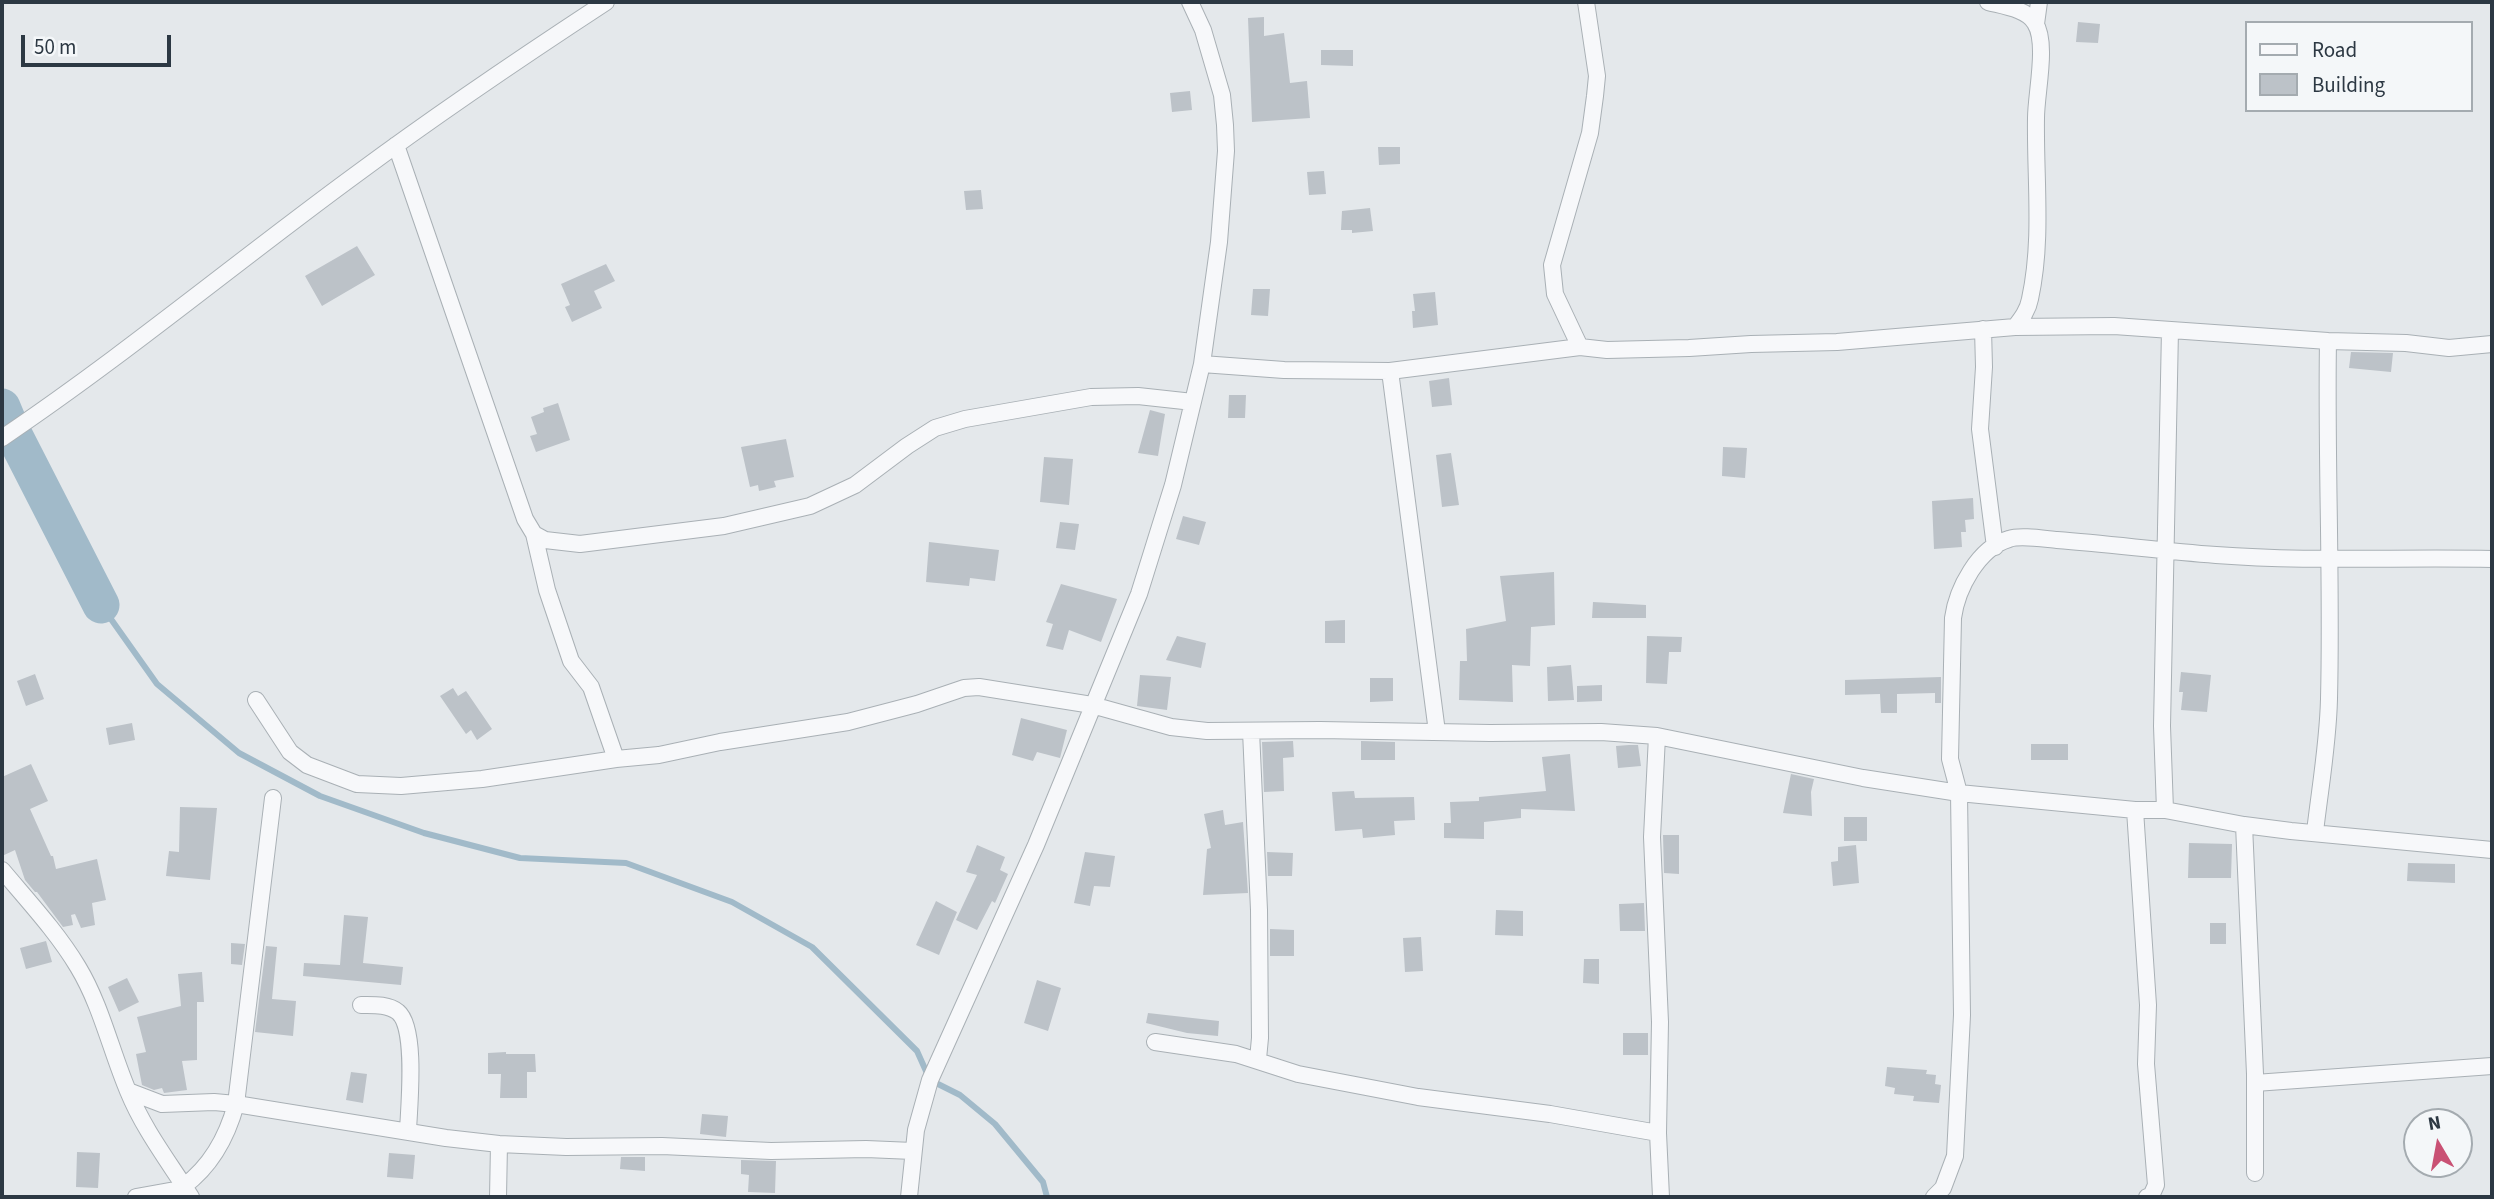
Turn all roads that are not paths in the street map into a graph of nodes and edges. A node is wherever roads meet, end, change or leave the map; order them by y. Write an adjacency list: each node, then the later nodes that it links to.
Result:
1 (606, 2): 7 (street)
2 (1190, 2): 14 (street)
3 (1586, 2): 13 (street)
4 (1988, 2): 6 (street)
5 (2039, 2): 6 (street)
6 (2036, 24): 8 (street)
7 (396, 145): 17 (street); 18 (street)
8 (2015, 327): 9 (street); 10 (street)
9 (1983, 329): 13 (street); 19 (street)
10 (2170, 330): 11 (street); 20 (street)
11 (2328, 341): 12 (street); 22 (street)
12 (2492, 344)
13 (1580, 347): 15 (street)
14 (1202, 364): 15 (street); 16 (street)
15 (1390, 371): 26 (street)
16 (1193, 402): 18 (street); 24 (street)
17 (2, 438)
18 (534, 534): 28 (street)
19 (1995, 547): 20 (street); 29 (street)
20 (2167, 550): 22 (street); 32 (street)
21 (2492, 559): 22 (street)
22 (2330, 560): 34 (street)
23 (256, 700): 28 (street)
24 (1092, 705): 25 (street); 28 (street); 47 (street)
25 (1251, 732): 26 (street); 39 (street)
26 (1437, 732): 27 (street)
27 (1657, 736): 29 (street); 45 (street)
28 (617, 759)
29 (1959, 793): 31 (street); 54 (street)
30 (273, 798): 43 (street)
31 (2135, 810): 32 (street); 55 (street)
32 (2165, 810): 33 (street)
33 (2244, 825): 34 (street); 41 (street)
34 (2315, 832): 35 (street)
35 (2492, 850)
36 (2, 870): 42 (street)
37 (361, 1005): 44 (street)
38 (1155, 1042): 39 (street)
39 (1258, 1059): 45 (street)
40 (2492, 1066): 41 (street)
41 (2255, 1083): 48 (street)
42 (128, 1091): 43 (street); 49 (street)
43 (236, 1104): 44 (street); 49 (street)
44 (408, 1131): 46 (street)
45 (1658, 1133): 53 (street)
46 (499, 1144): 47 (street); 51 (street)
47 (913, 1152): 52 (street)
48 (2255, 1173)
49 (187, 1191): 50 (street)
50 (136, 1197)
51 (498, 1197)
52 (909, 1197)
53 (1661, 1197)
54 (1934, 1197)
55 (2147, 1197)

